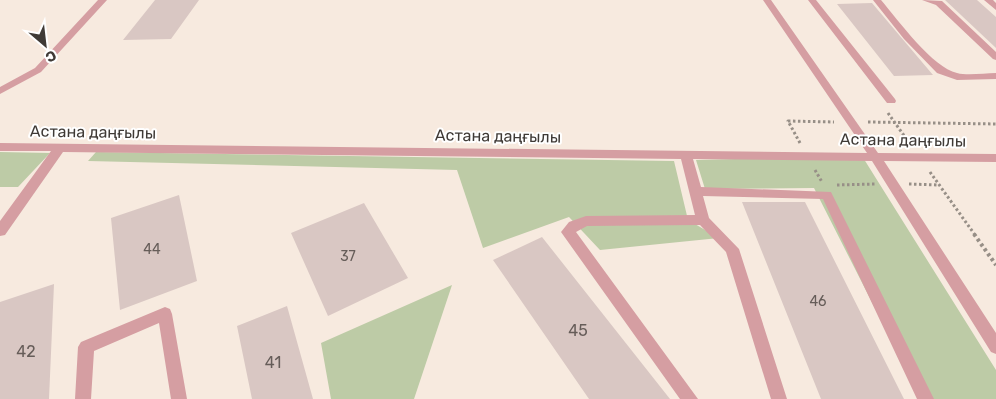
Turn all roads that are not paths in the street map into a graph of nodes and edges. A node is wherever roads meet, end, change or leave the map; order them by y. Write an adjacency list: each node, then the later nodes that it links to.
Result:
1 (104, 0): 10 (street)
2 (767, 0): 15 (street)
3 (812, 0): 11 (street)
4 (878, 0): 9 (street)
5 (926, 0): 8 (street)
6 (988, 0): 7 (street)
7 (996, 7)
8 (996, 57)
9 (996, 76)
10 (0, 91)
11 (892, 101)
12 (0, 147): 13 (street, Астана даңғылы)
13 (60, 147): 14 (street, Астана даңғылы); 19 (street)
14 (686, 154): 15 (street, Астана даңғылы); 17 (street)
15 (874, 156): 16 (street, Астана даңғылы); 20 (street)
16 (996, 158)
17 (695, 191): 18 (street); 25 (street)
18 (703, 220): 23 (street); 24 (street)
19 (0, 231)
20 (996, 347)
21 (84, 399): 22 (street)
22 (179, 399)
23 (690, 399)
24 (779, 399)
25 (926, 399)

